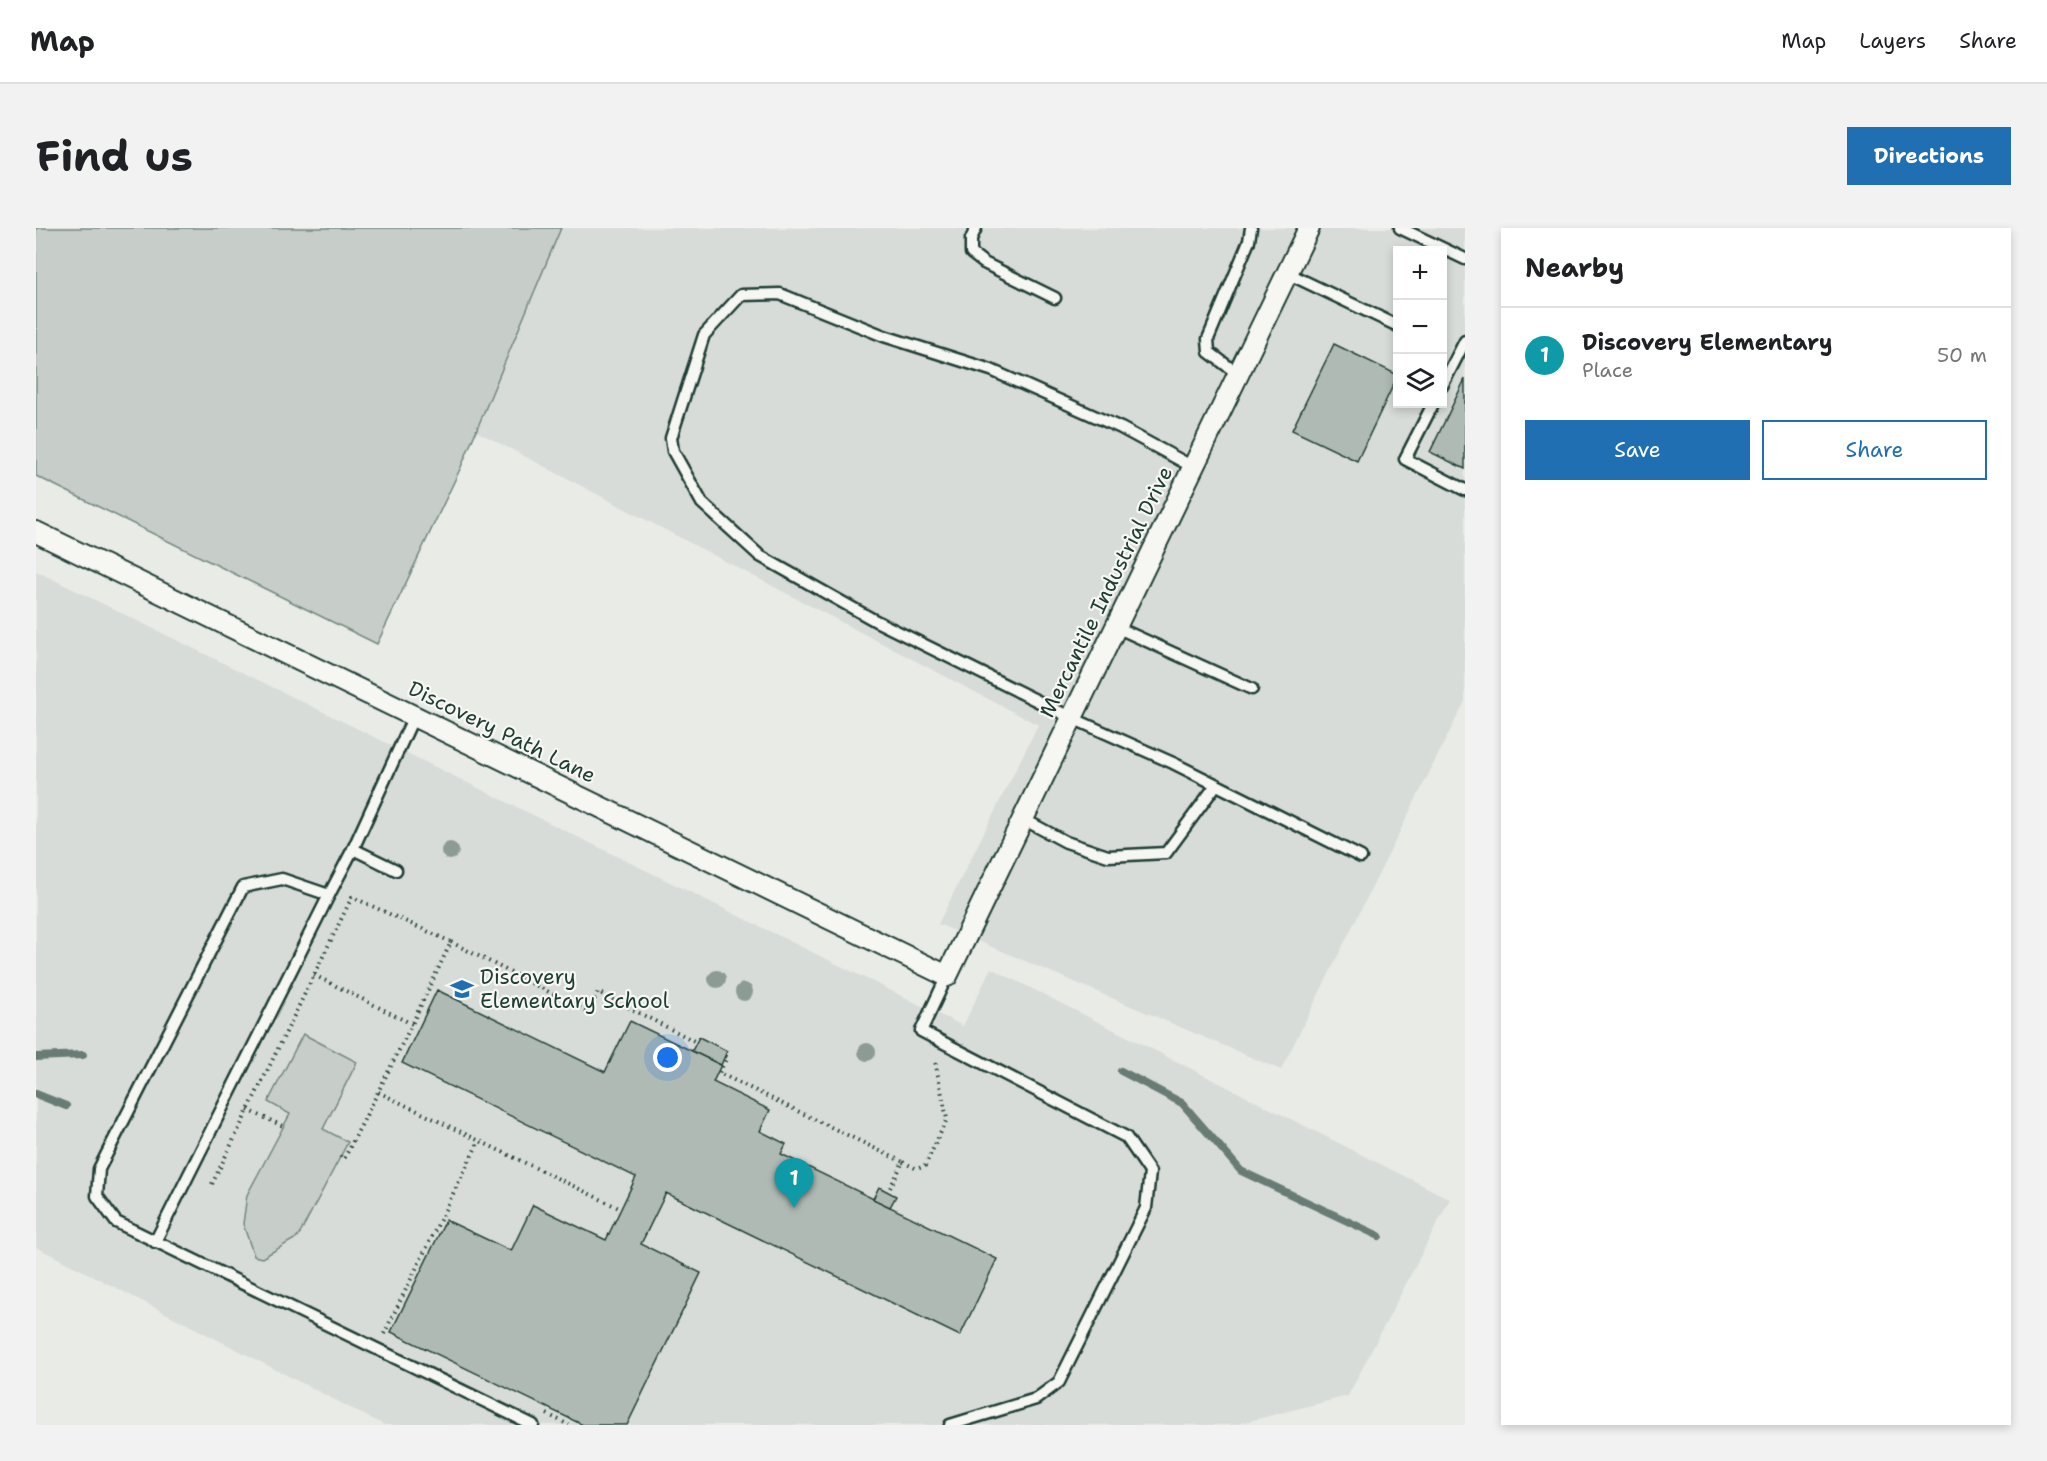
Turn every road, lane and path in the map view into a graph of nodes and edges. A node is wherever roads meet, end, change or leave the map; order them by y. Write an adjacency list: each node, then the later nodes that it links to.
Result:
1 (976, 228): 7 (lane)
2 (1251, 228): 10 (lane)
3 (1309, 228): 6 (street, Mercantile Industrial Drive)
4 (1401, 228): 5 (lane)
5 (1465, 259)
6 (1287, 273): 8 (lane); 10 (street, Mercantile Industrial Drive)
7 (1055, 298)
8 (1393, 324)
9 (1465, 341): 11 (lane)
10 (1238, 374): 13 (street, Mercantile Industrial Drive)
11 (1447, 378)
12 (1431, 408): 14 (lane)
13 (1193, 467): 16 (street, Mercantile Industrial Drive); 19 (lane)
14 (1465, 490)
15 (36, 532): 18 (street, Discovery Path Lane)
16 (1116, 627): 17 (lane); 19 (street, Mercantile Industrial Drive)
17 (1252, 689)
18 (414, 716): 22 (lane); 28 (street, Discovery Path Lane)
19 (1072, 718): 20 (lane); 21 (street, Mercantile Industrial Drive)
20 (1216, 785): 21 (lane); 23 (lane)
21 (1023, 819): 28 (street, Mercantile Industrial Drive)
22 (353, 849): 24 (lane); 25 (lane)
23 (1361, 857)
24 (396, 870)
25 (329, 895): 42 (lane); 42 (lane)
26 (451, 942): 27 (path); 29 (path); 30 (path)
27 (314, 975): 29 (path); 34 (path)
28 (947, 976): 47 (lane)
29 (412, 1024): 33 (path)
30 (696, 1042)
31 (724, 1056): 38 (path)
32 (936, 1061): 38 (path)
33 (378, 1092): 36 (path); 37 (path)
34 (248, 1110): 35 (path); 39 (path)
35 (284, 1126)
36 (479, 1141): 41 (path); 43 (path)
37 (340, 1156)
38 (903, 1162): 40 (path)
39 (212, 1184)
40 (888, 1192)
41 (621, 1209)
42 (155, 1242): 45 (lane)
43 (383, 1337)
44 (538, 1410): 46 (path)
45 (533, 1425)
46 (569, 1425)
47 (950, 1425)

